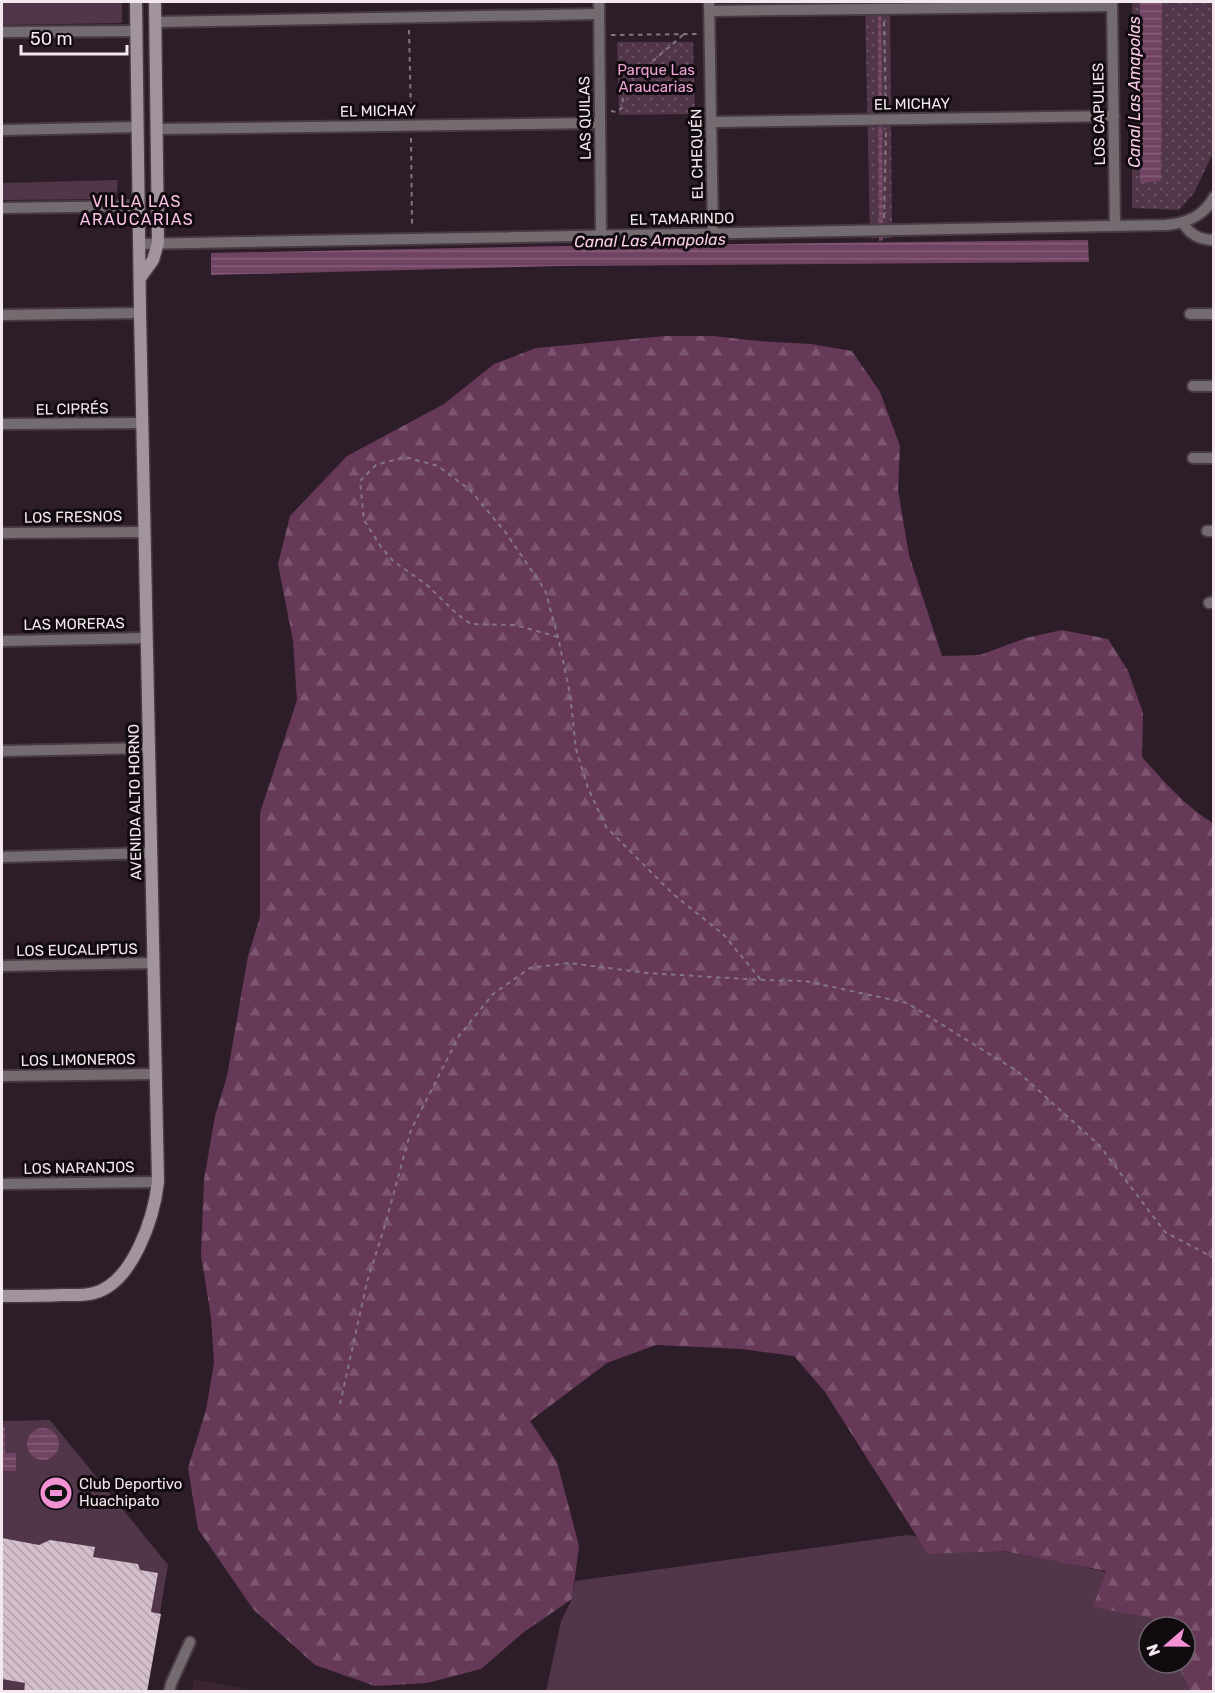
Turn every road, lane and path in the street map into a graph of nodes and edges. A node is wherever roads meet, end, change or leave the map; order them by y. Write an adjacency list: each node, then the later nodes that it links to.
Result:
1 (136, 2): 9 (street, AVENIDA ALTO HORNO)
2 (155, 2): 8 (street)
3 (599, 2): 7 (street, LAS QUILAS)
4 (1112, 4): 6 (street); 15 (street, LOS CAPULIES)
5 (710, 6): 6 (street); 11 (street, EL CHEQUÉN)
6 (884, 9): 16 (path)
7 (599, 14): 8 (street); 13 (street, LAS QUILAS)
8 (155, 22): 20 (street)
9 (136, 31): 10 (street); 19 (street, AVENIDA ALTO HORNO)
10 (2, 32)
11 (710, 33): 12 (path); 17 (street, EL CHEQUÉN)
12 (684, 34): 13 (path); 14 (path)
13 (599, 35): 14 (street, LAS QUILAS)
14 (600, 111): 18 (street, LAS QUILAS)
15 (1114, 116): 16 (street, EL MICHAY); 26 (street, LOS CAPULIES)
16 (886, 119): 17 (street, EL MICHAY); 27 (path)
17 (711, 122): 28 (street, EL CHEQUÉN)
18 (600, 123): 20 (street, EL MICHAY); 29 (street, LAS QUILAS)
19 (138, 128): 21 (street); 23 (street, AVENIDA ALTO HORNO)
20 (157, 129): 31 (street)
21 (2, 130)
22 (1214, 197): 25 (street)
23 (139, 206): 24 (street); 32 (street, AVENIDA ALTO HORNO)
24 (2, 208)
25 (1183, 223): 26 (street, EL TAMARINDO); 30 (street)
26 (1115, 226): 27 (street, EL TAMARINDO)
27 (884, 231): 28 (street, EL TAMARINDO)
28 (713, 233): 29 (street, EL TAMARINDO)
29 (601, 234): 31 (street, EL TAMARINDO)
30 (1214, 240)
31 (158, 243): 32 (street, EL TAMARINDO); 33 (street)
32 (139, 244): 33 (street, AVENIDA ALTO HORNO)
33 (140, 278): 34 (street, AVENIDA ALTO HORNO)
34 (140, 313): 37 (street); 40 (street, AVENIDA ALTO HORNO)
35 (1190, 314): 36 (street)
36 (1214, 314)
37 (2, 315)
38 (1193, 386): 39 (street)
39 (1214, 386)
40 (142, 423): 41 (street, EL CIPRÉS); 44 (street, AVENIDA ALTO HORNO)
41 (2, 424)
42 (1193, 458): 43 (street)
43 (1214, 458)
44 (145, 532): 45 (street, LOS FRESNOS); 47 (street, AVENIDA ALTO HORNO)
45 (2, 533)
46 (558, 637): 46 (path); 55 (path)
47 (147, 638): 48 (street, LAS MORERAS); 49 (street, AVENIDA ALTO HORNO)
48 (2, 640)
49 (149, 748): 50 (street); 51 (street, AVENIDA ALTO HORNO)
50 (2, 751)
51 (151, 853): 52 (street); 53 (street, AVENIDA ALTO HORNO)
52 (2, 856)
53 (153, 963): 54 (street, LOS EUCALIPTUS); 56 (street, AVENIDA ALTO HORNO)
54 (2, 966)
55 (761, 980): 60 (path); 62 (path)
56 (156, 1074): 57 (street, LOS LIMONEROS); 58 (street, AVENIDA ALTO HORNO)
57 (2, 1076)
58 (158, 1182): 59 (street, LOS NARANJOS); 61 (street, AVENIDA ALTO HORNO)
59 (2, 1184)
60 (1214, 1258)
61 (2, 1296)
62 (340, 1404)
63 (190, 1642): 64 (street)
64 (169, 1692)

